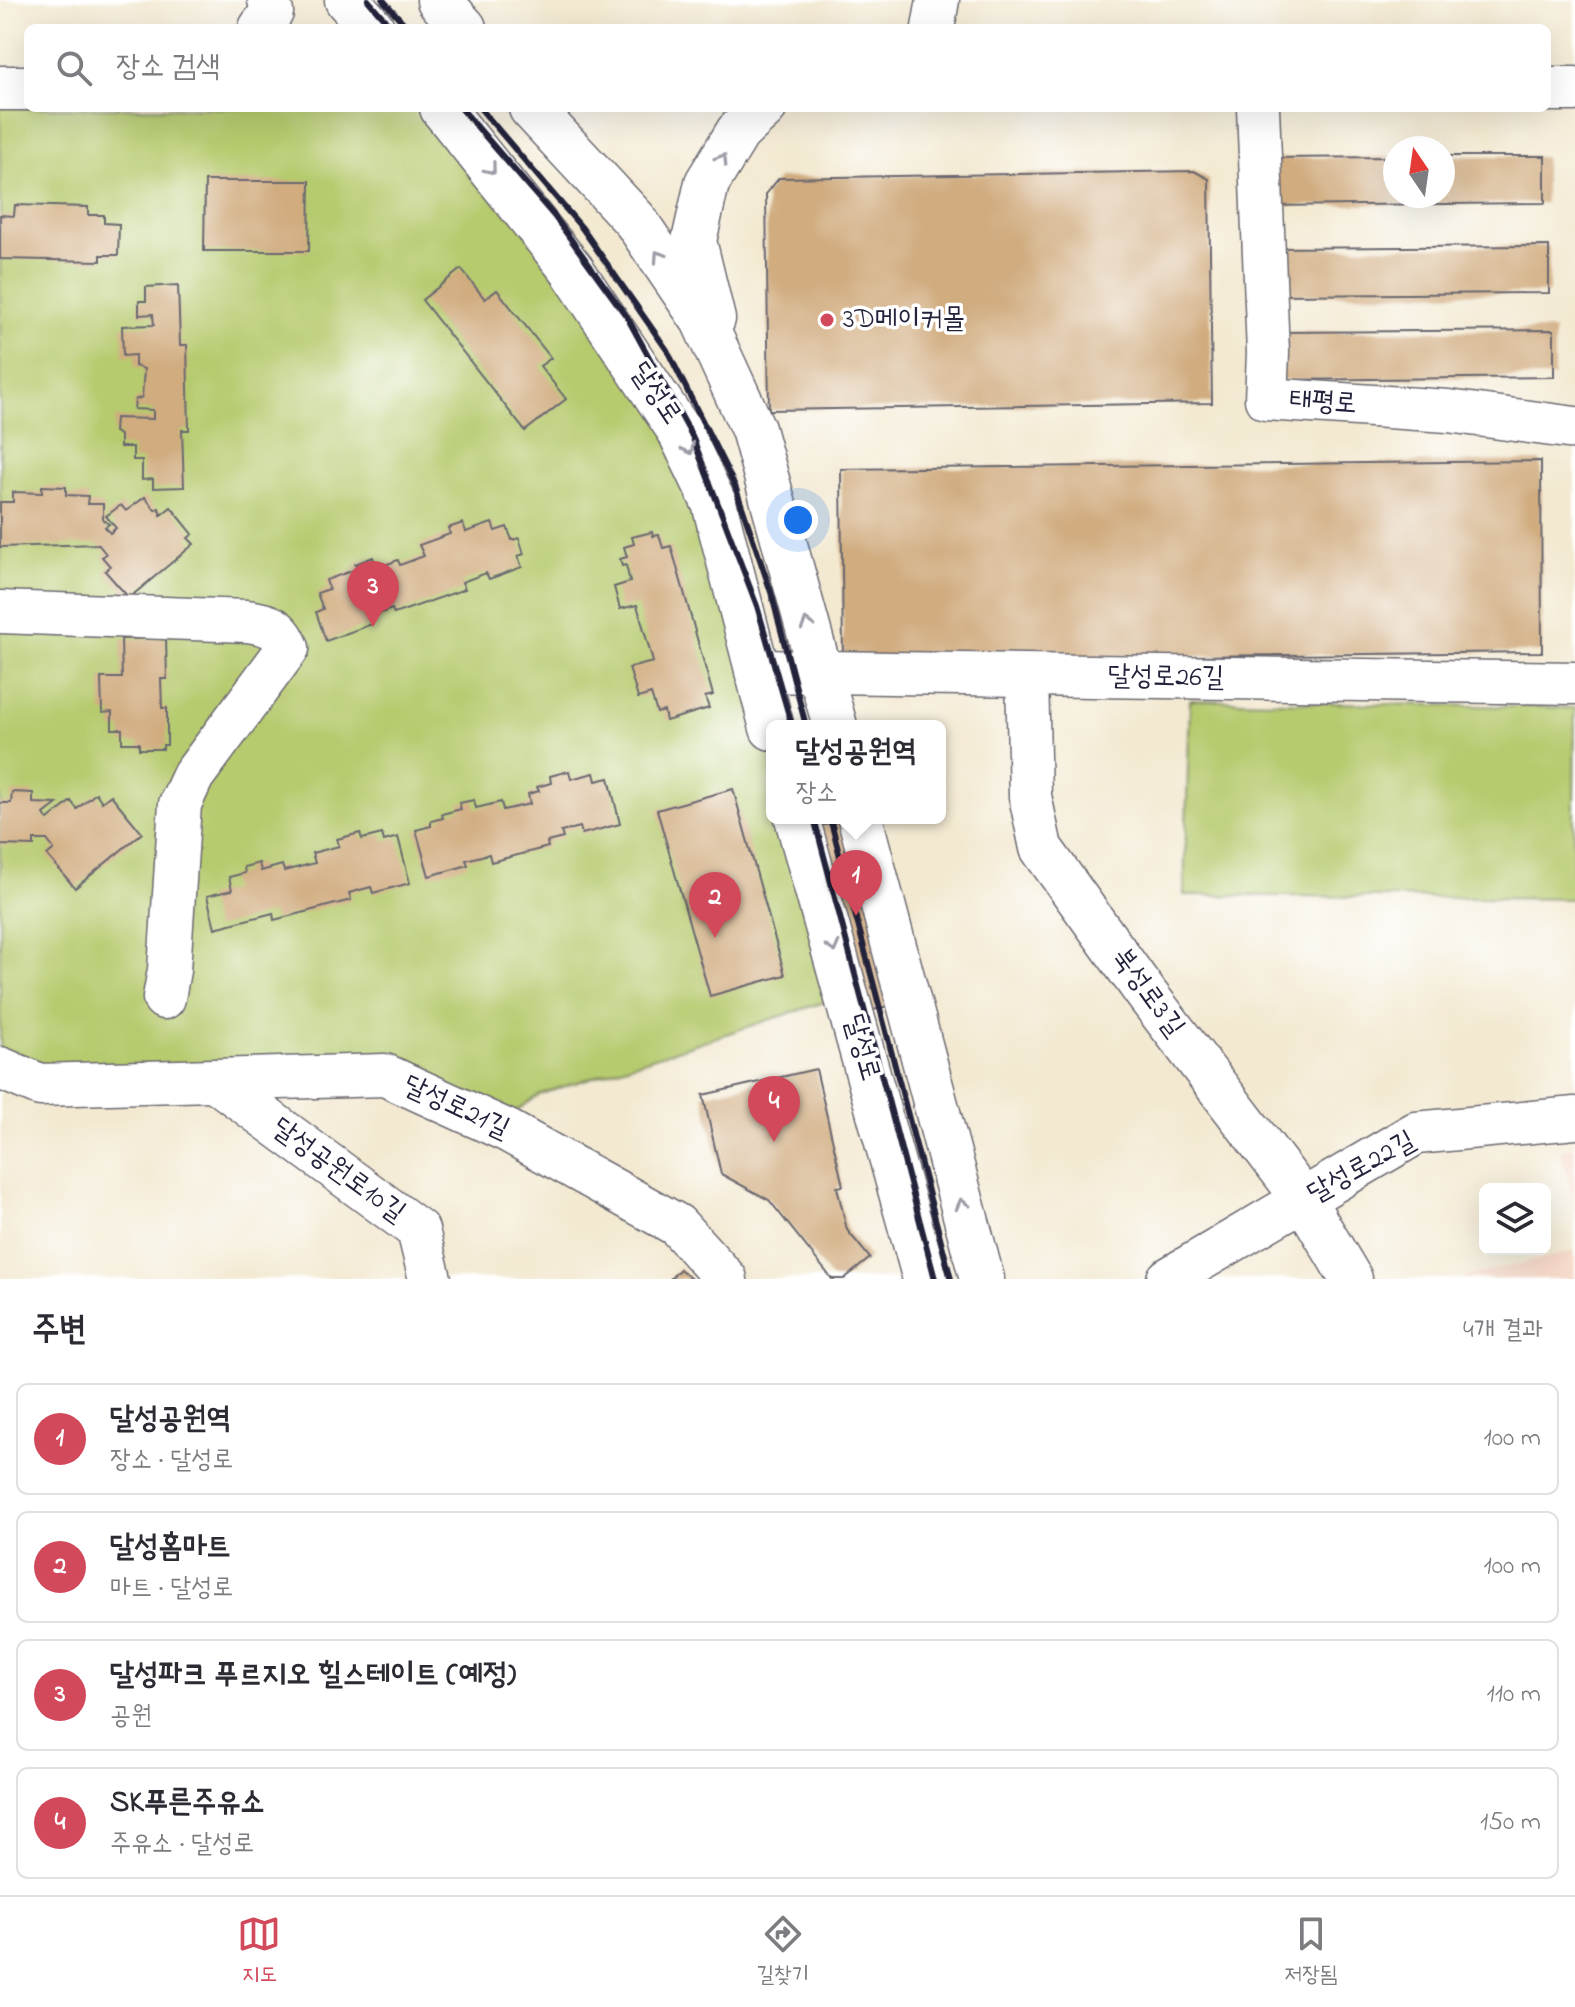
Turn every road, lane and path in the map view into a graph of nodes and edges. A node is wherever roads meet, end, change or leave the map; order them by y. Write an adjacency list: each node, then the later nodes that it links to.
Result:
1 (269, 0): 6 (street)
2 (347, 0): 7 (main road)
3 (439, 0): 8 (main road)
4 (462, 0): 9 (street)
5 (938, 0): 10 (street)
6 (263, 24)
7 (368, 24)
8 (460, 24)
9 (464, 24)
10 (934, 24)
11 (0, 88): 12 (main road)
12 (24, 88)
13 (1551, 89): 14 (main road)
14 (1575, 89)
15 (445, 112): 22 (main road, 달성로, one-way to 22)
16 (535, 112): 19 (main road, one-way to 16)
17 (760, 112): 19 (main road, one-way to 17)
18 (1258, 112): 20 (street, 태평로)
19 (725, 368): 23 (main road, one-way to 19)
20 (1575, 428)
21 (0, 612): 30 (street)
22 (756, 671): 23 (street, 달성로26길); 26 (main road, 달성로)
23 (821, 673): 24 (street, 달성로26길); 27 (main road)
24 (1027, 677): 25 (street, 달성로26길); 34 (street, 북성로3길)
25 (1575, 683)
26 (770, 720)
27 (833, 720)
28 (799, 824): 35 (main road, 달성로, one-way to 35)
29 (862, 824): 39 (main road, one-way to 29)
30 (164, 998)
31 (0, 1068): 32 (street, 달성로21길)
32 (217, 1082): 36 (street, 달성공원로10길); 37 (street, 달성로21길)
33 (1575, 1118): 34 (street, 달성로22길)
34 (1304, 1200): 40 (street, 달성로22길); 41 (street, 북성로3길)
35 (913, 1258): 38 (main road, 달성로)
36 (430, 1279)
37 (726, 1279)
38 (925, 1279)
39 (982, 1279)
40 (1168, 1279)
41 (1351, 1279)

